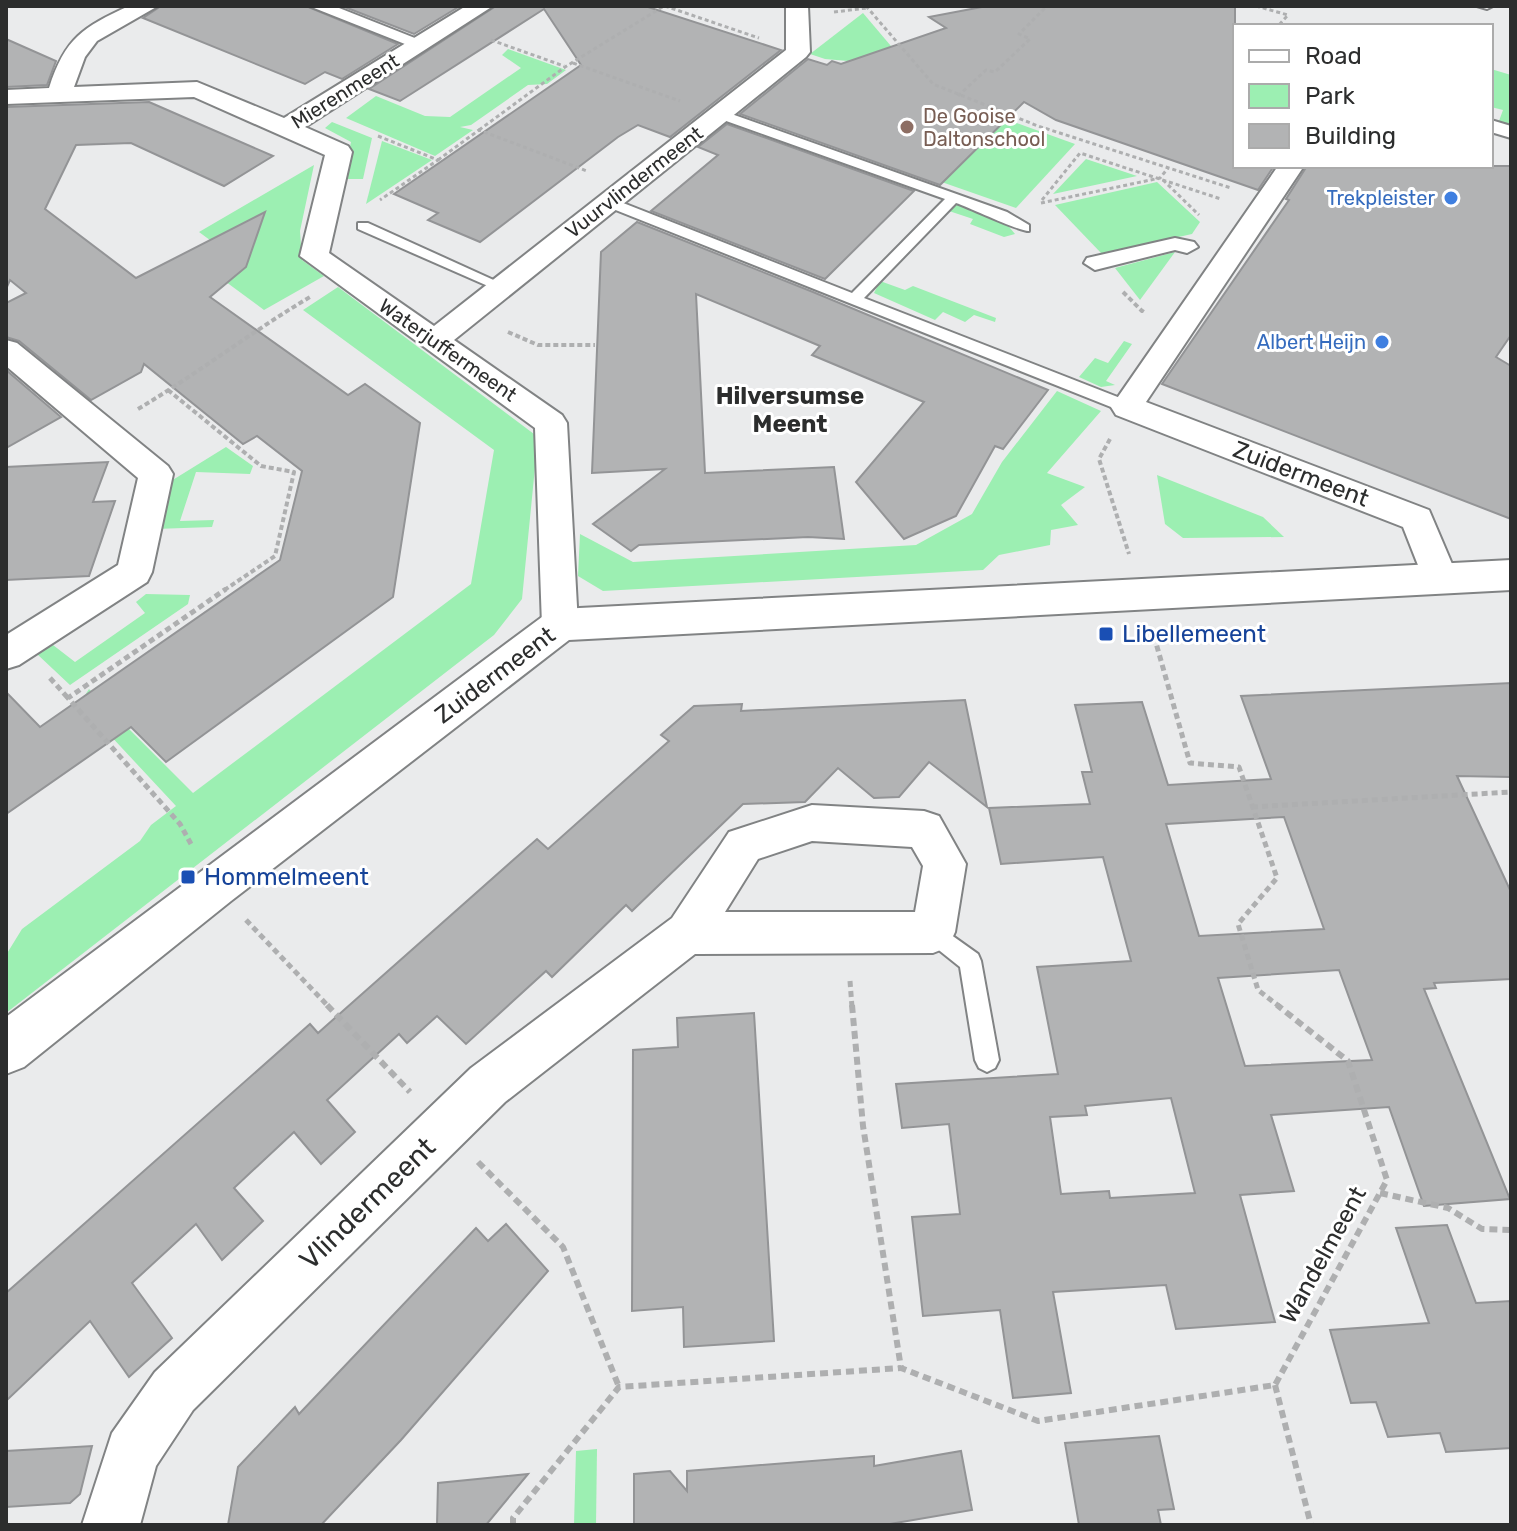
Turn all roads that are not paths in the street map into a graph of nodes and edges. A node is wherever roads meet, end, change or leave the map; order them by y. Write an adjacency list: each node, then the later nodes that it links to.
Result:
1 (147, 6): 6 (street)
2 (318, 6): 5 (street)
3 (482, 6): 5 (street, Mierenmeent)
4 (797, 6): 8 (street, Vuurvlindermeent)
5 (421, 44): 9 (street, Mierenmeent)
6 (59, 94): 7 (street, Mierenmeent); 9 (street, Mierenmeent)
7 (6, 97)
8 (719, 114): 11 (street, Vuurvlindermeent); 12 (lane)
9 (286, 128): 19 (street, Waterjuffermeent)
10 (1289, 168): 21 (street)
11 (618, 194): 17 (street, Vuurvlindermeent); 18 (lane, Zuidermeent)
12 (954, 198): 14 (lane); 18 (lane)
13 (363, 226): 17 (lane)
14 (1024, 228)
15 (1187, 247): 16 (street)
16 (1095, 263)
17 (502, 287): 19 (street, Vuurvlindermeent)
18 (853, 301): 21 (lane, Zuidermeent)
19 (435, 340): 24 (street, Waterjuffermeent)
20 (6, 350): 25 (street)
21 (1127, 407): 23 (street, Zuidermeent)
22 (1511, 575): 23 (street, Zuidermeent)
23 (1440, 578): 24 (street, Zuidermeent)
24 (560, 625): 28 (street, Zuidermeent)
25 (6, 654)
26 (933, 932): 27 (street); 27 (street, Vlindermeent); 29 (lane)
27 (687, 933): 30 (street, Vlindermeent)
28 (6, 1049)
29 (987, 1060)
30 (111, 1525)

